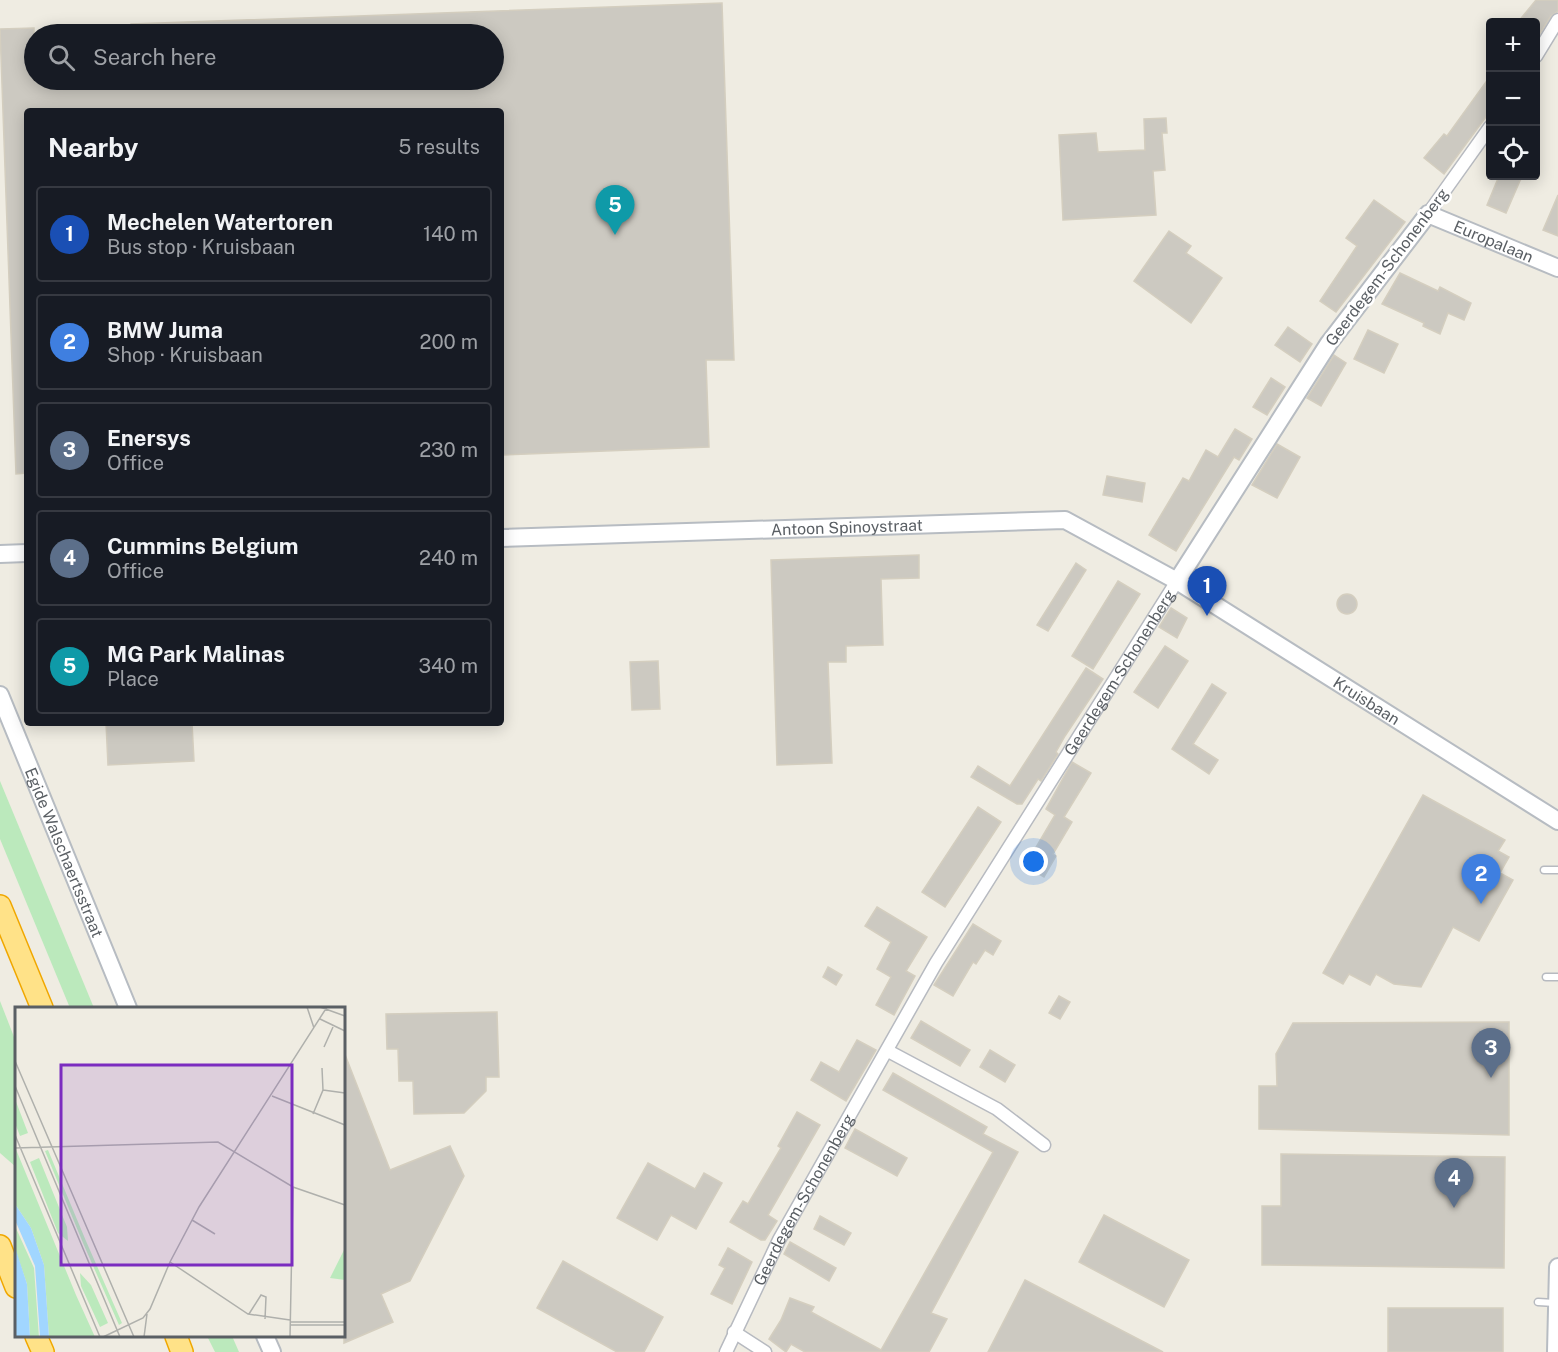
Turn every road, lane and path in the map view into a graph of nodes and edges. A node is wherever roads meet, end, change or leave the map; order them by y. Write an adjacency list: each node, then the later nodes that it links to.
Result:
1 (1558, 20): 2 (street)
2 (1540, 49)
3 (1486, 135): 4 (street, Geerdegem-Schonenberg)
4 (1428, 214): 5 (street, Europalaan); 9 (street, Geerdegem-Schonenberg)
5 (1558, 268)
6 (504, 538): 9 (street, Antoon Spinoystraat)
7 (24, 553): 8 (street)
8 (0, 554)
9 (1177, 581): 11 (street, Kruisbaan); 19 (street, Geerdegem-Schonenberg)
10 (0, 695): 18 (street, Egide Walschaertsstraat)
11 (1558, 821)
12 (1544, 870): 13 (lane)
13 (1558, 870)
14 (0, 906): 17 (highway)
15 (1546, 977): 16 (lane)
16 (1558, 977)
17 (42, 1007)
18 (128, 1007)
19 (888, 1051): 20 (street); 27 (street, Geerdegem-Schonenberg)
20 (1044, 1144)
21 (0, 1246): 23 (highway)
22 (1558, 1267): 25 (street)
23 (15, 1284)
24 (1538, 1302): 25 (lane)
25 (1557, 1303): 26 (street)
26 (1557, 1330): 36 (street)
27 (735, 1332): 34 (street, Geerdegem-Schonenberg); 35 (street)
28 (37, 1337): 31 (highway)
29 (177, 1337): 32 (highway)
30 (266, 1337): 33 (street)
31 (43, 1352)
32 (182, 1352)
33 (272, 1352)
34 (726, 1352)
35 (765, 1352)
36 (1556, 1352)

